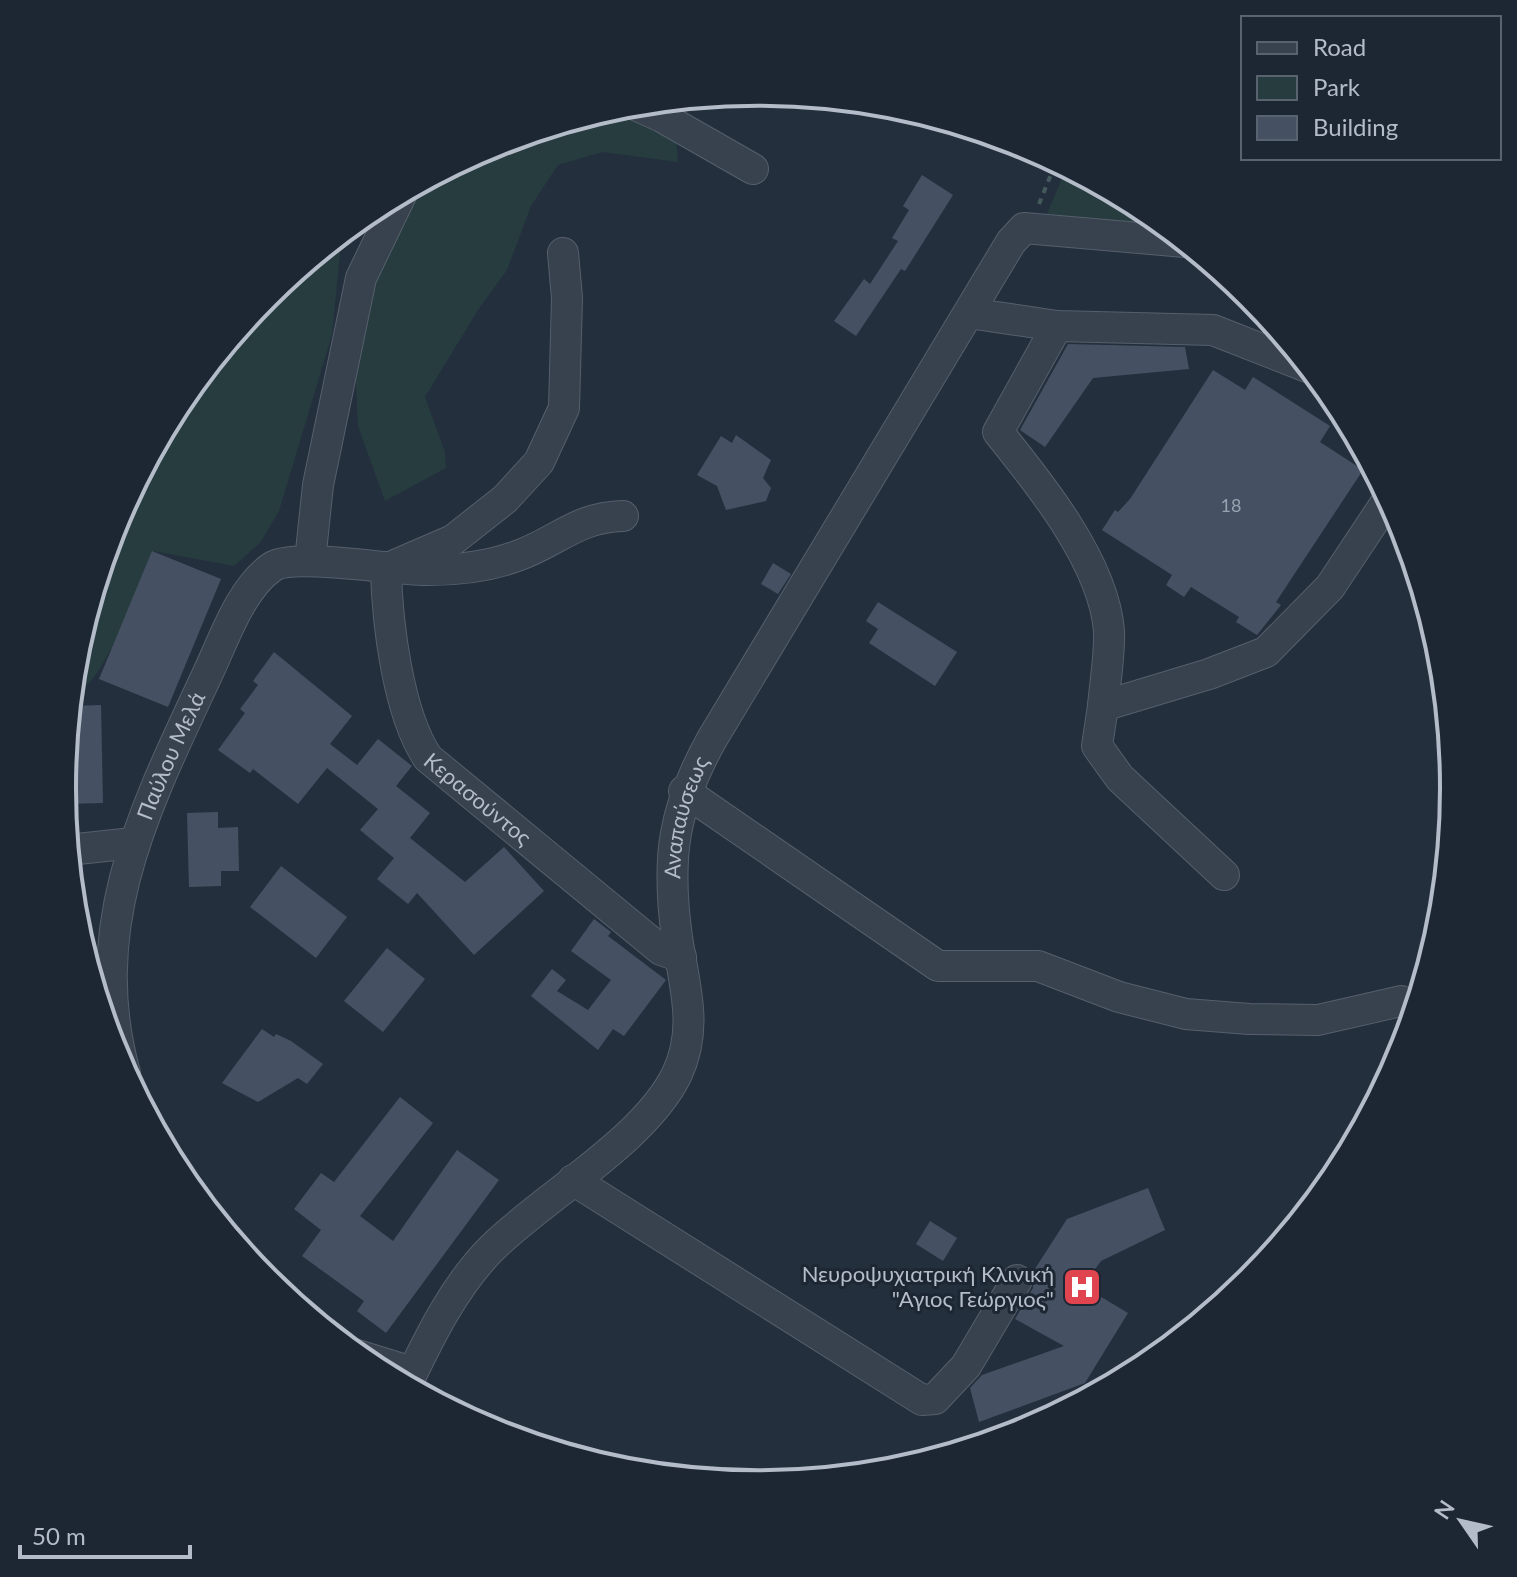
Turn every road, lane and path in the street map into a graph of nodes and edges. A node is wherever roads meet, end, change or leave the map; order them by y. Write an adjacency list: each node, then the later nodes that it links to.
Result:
1 (653, 115): 2 (street)
2 (753, 169)
3 (1051, 172): 4 (path)
4 (1045, 186)
5 (393, 212): 13 (street)
6 (1165, 240): 8 (street, Αναπαύσεως)
7 (563, 253): 14 (street)
8 (969, 313): 9 (street); 16 (street, Αναπαύσεως)
9 (1057, 326): 10 (street); 15 (street)
10 (1290, 360)
11 (1381, 510): 15 (street)
12 (623, 516): 14 (street, Παύλου Μελά)
13 (310, 561): 14 (street, Παύλου Μελά); 17 (street, Παύλου Μελά)
14 (386, 569): 20 (street, Κερασούντος)
15 (1103, 706): 19 (street)
16 (684, 791): 20 (street, Αναπαύσεως); 21 (street)
17 (133, 843): 18 (street); 22 (street, Παύλου Μελά)
18 (79, 849)
19 (1224, 875)
20 (681, 957): 23 (street, Αναπαύσεως)
21 (1401, 1001)
22 (116, 1019)
23 (573, 1180): 24 (street); 25 (street, Αναπαύσεως)
24 (1017, 1280)
25 (411, 1376)

